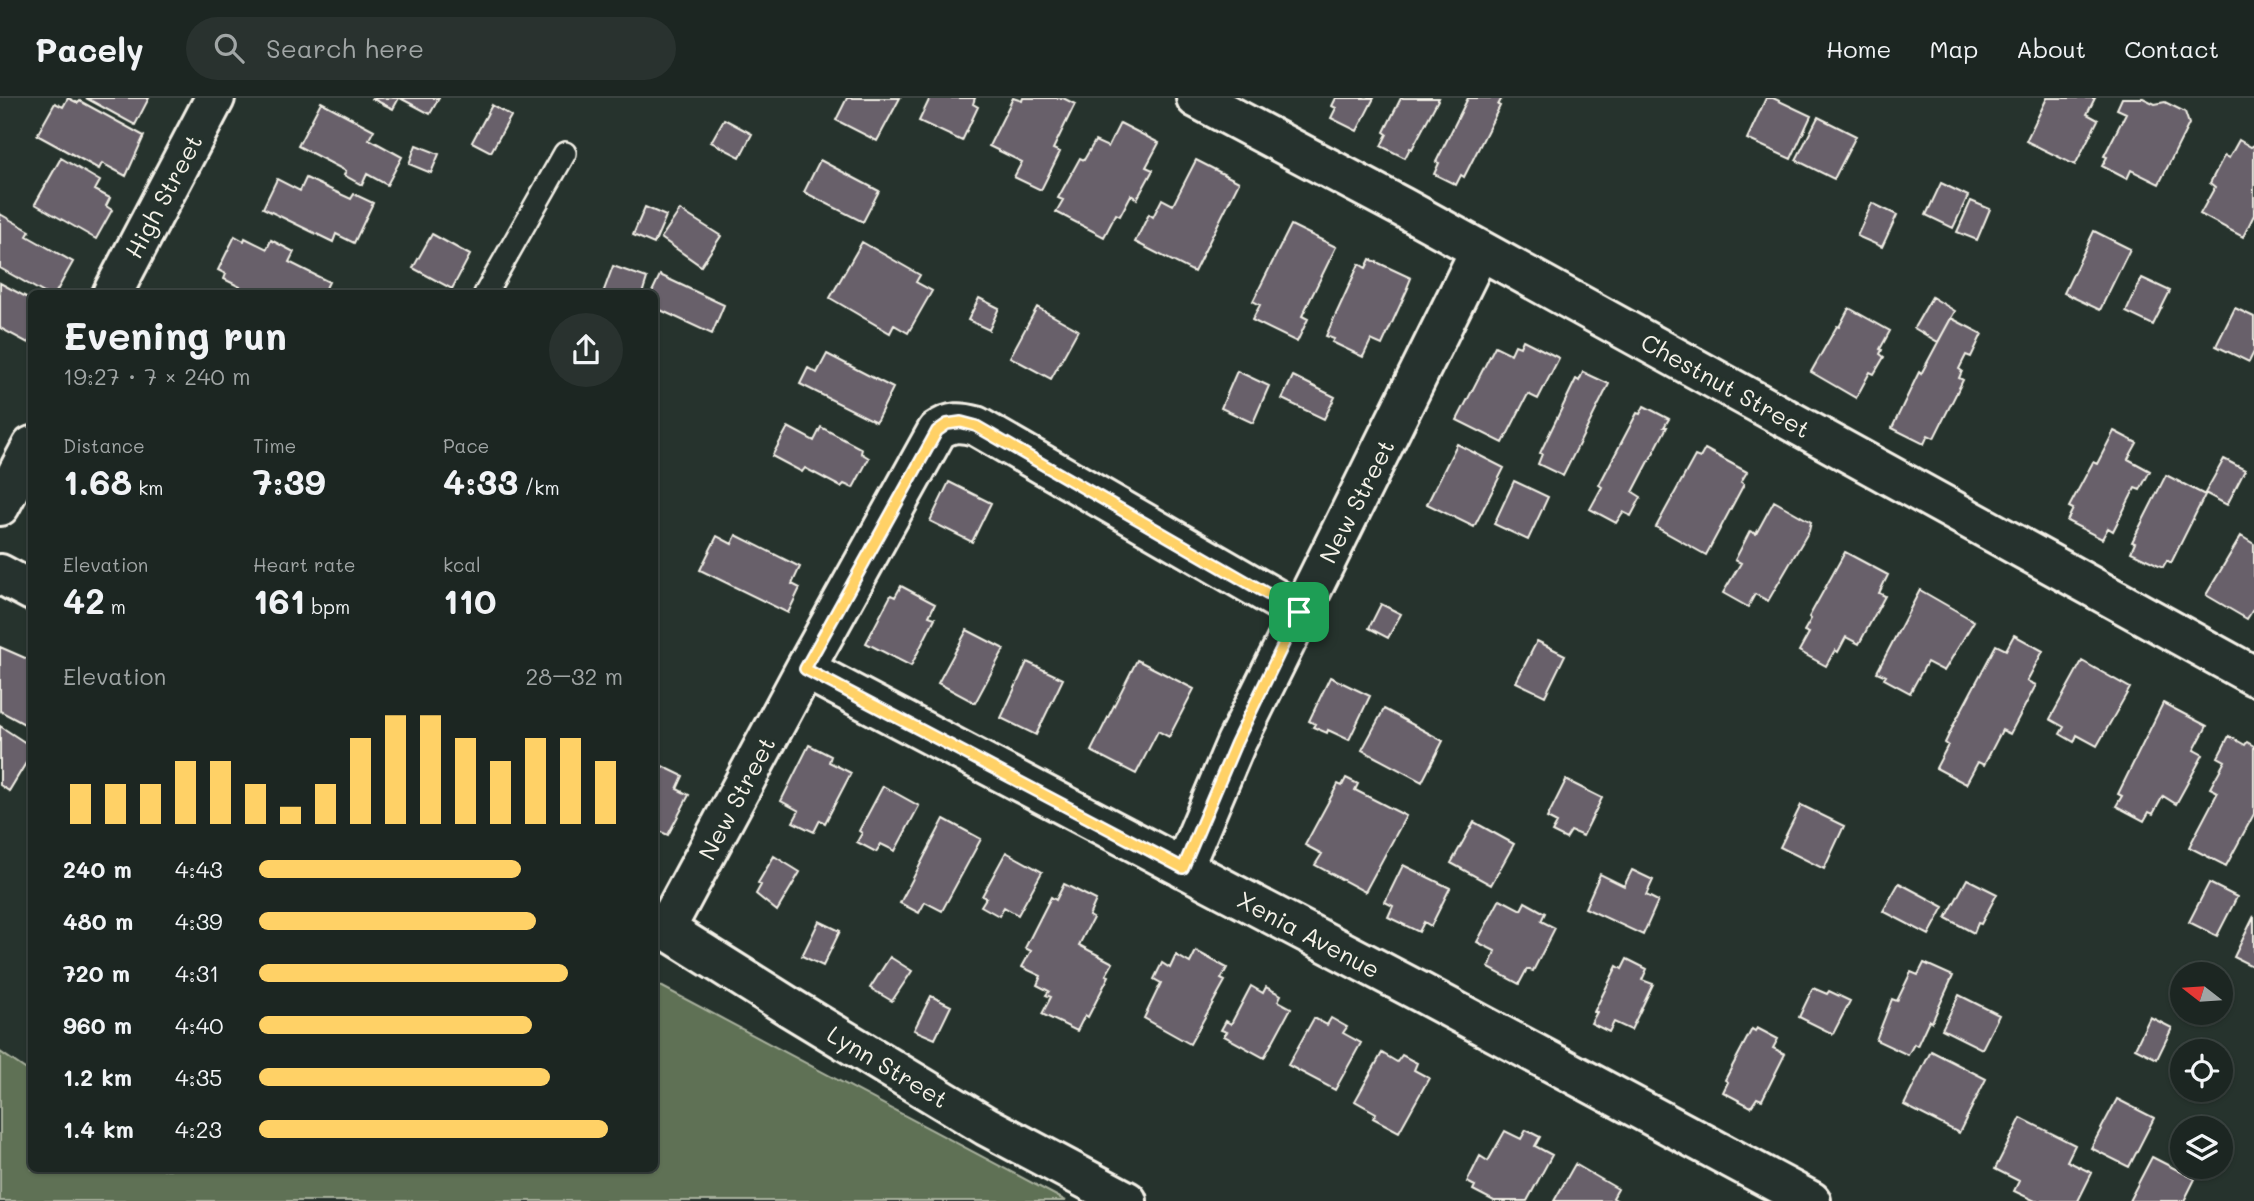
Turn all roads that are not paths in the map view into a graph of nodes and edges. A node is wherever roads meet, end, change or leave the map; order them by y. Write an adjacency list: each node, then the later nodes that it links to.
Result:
1 (215, 98): 5 (street, High Street)
2 (1196, 98): 4 (street, Chestnut Street)
3 (565, 153): 6 (lane)
4 (1480, 250): 11 (street, New Street); 13 (street, Chestnut Street)
5 (114, 290)
6 (487, 290)
7 (28, 454): 8 (street)
8 (0, 506)
9 (0, 574): 10 (street)
10 (28, 589)
11 (1299, 612): 12 (street, New Street); 14 (street, New Street)
12 (805, 669): 14 (street, Xenia Avenue); 15 (street, New Street)
13 (2254, 676)
14 (1183, 868): 17 (street, Xenia Avenue)
15 (660, 925): 16 (street, Lynn Street)
16 (1127, 1201)
17 (1811, 1201)

